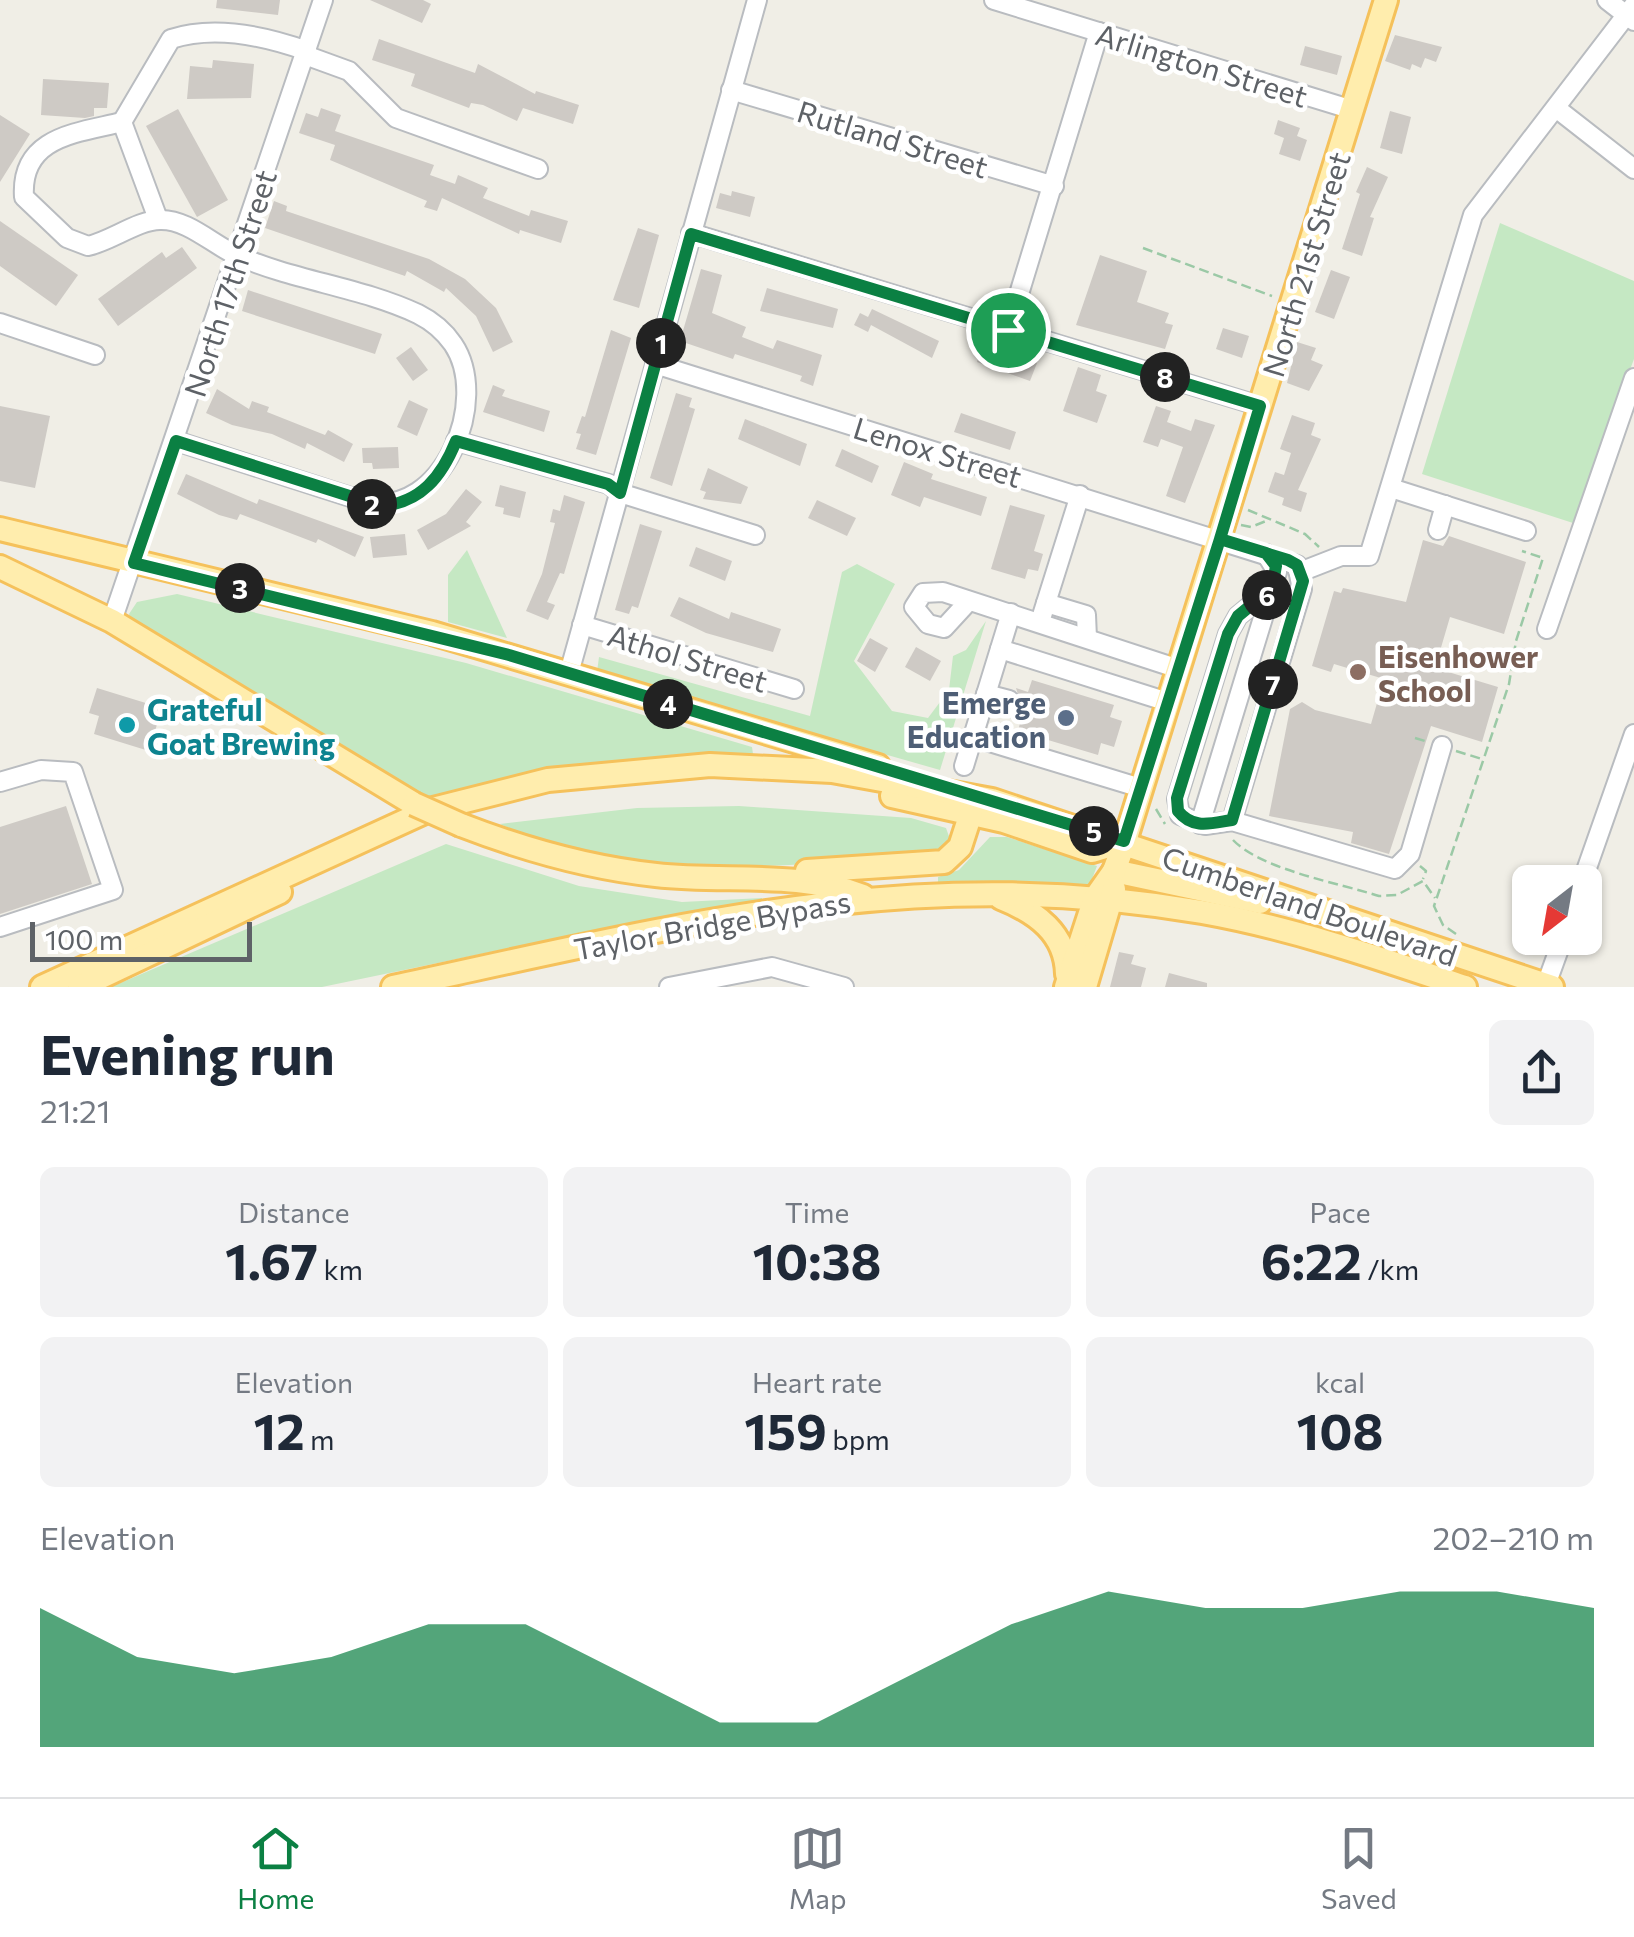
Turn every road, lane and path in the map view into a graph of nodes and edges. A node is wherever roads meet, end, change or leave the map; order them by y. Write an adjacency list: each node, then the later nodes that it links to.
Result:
1 (324, 0): 8 (street, North 17th Street)
2 (757, 0): 9 (street)
3 (994, 0): 7 (street, Arlington Street)
4 (1386, 0): 11 (main road, North 21st Street)
5 (1607, 0): 6 (street)
6 (1632, 14): 10 (street)
7 (1099, 32): 11 (street, Arlington Street); 15 (street)
8 (306, 53): 12 (street); 13 (street); 19 (street, North 17th Street)
9 (731, 90): 15 (street, Rutland Street); 17 (street)
10 (1556, 108): 14 (street); 29 (street)
11 (1353, 110): 20 (main road, North 21st Street)
12 (122, 122): 16 (street); 16 (street)
13 (538, 168)
14 (1634, 169)
15 (1054, 186): 22 (street)
16 (158, 220): 19 (street)
17 (691, 234): 22 (street); 24 (street)
18 (1143, 248): 20 (path)
19 (237, 256): 27 (street, North 17th Street); 28 (street)
20 (1292, 302): 26 (main road, North 21st Street)
21 (0, 323): 23 (street)
22 (1008, 330): 26 (street)
23 (95, 355)
24 (655, 364): 30 (street); 31 (street, Lenox Street)
25 (1634, 378): 54 (street)
26 (1260, 406): 40 (main road, North 21st Street)
27 (176, 441): 28 (street); 43 (street, North 17th Street)
28 (456, 441): 30 (street)
29 (1391, 488): 32 (street); 44 (street)
30 (620, 493): 39 (street); 53 (street)
31 (1080, 495): 40 (street, Lenox Street); 48 (street)
32 (1445, 505): 37 (street); 38 (street)
33 (1245, 510): 34 (path)
34 (1268, 520): 35 (path); 44 (path)
35 (1240, 525)
36 (0, 530): 43 (main road)
37 (1438, 530)
38 (1526, 530)
39 (755, 535)
40 (1220, 539): 42 (street, Lenox Street); 57 (main road, North 21st Street)
41 (1522, 551): 83 (path)
42 (1266, 553): 46 (street, Lenox Street); 47 (street)
43 (134, 563): 51 (street, North 17th Street); 58 (main road)
44 (1325, 563): 46 (street)
45 (0, 567): 51 (main road)
46 (1300, 572): 72 (street)
47 (1272, 588): 71 (street); 71 (street)
48 (1046, 602): 52 (street); 55 (street)
49 (967, 603): 50 (street)
50 (1011, 614): 52 (street); 56 (street)
51 (112, 621): 78 (main road, bridge)
52 (1040, 622): 55 (street)
53 (582, 625): 58 (street); 59 (street, Athol Street)
54 (1546, 629)
55 (1087, 638): 57 (street)
56 (1000, 649): 60 (street); 62 (street)
57 (1179, 669): 62 (main road, North 21st Street)
58 (568, 673): 69 (main road)
59 (794, 689)
60 (986, 694): 61 (street); 64 (street)
61 (1008, 700)
62 (1168, 702): 68 (main road, North 21st Street)
63 (1634, 734): 75 (street)
64 (973, 737): 66 (street); 68 (street)
65 (1442, 746): 72 (street)
66 (964, 766)
67 (0, 782): 85 (street)
68 (1148, 795): 73 (path); 74 (main road, North 21st Street)
69 (992, 800): 74 (main road); 91 (main road)
70 (971, 812): 74 (main road); 78 (main road); 92 (main road)
71 (1200, 824): 72 (street)
72 (1230, 828): 79 (path)
73 (1173, 830)
74 (1124, 841): 77 (main road, North 21st Street); 84 (main road, Cumberland Boulevard)
75 (1588, 865)
76 (1421, 867): 79 (path)
77 (1114, 871): 82 (main road, North 21st Street); 84 (main road)
78 (734, 880): 81 (main road)
79 (1422, 881): 83 (path)
80 (989, 893): 81 (main road, Taylor Bridge Bypass); 82 (main road, Taylor Bridge Bypass); 89 (main road)
81 (866, 897): 93 (main road, Taylor Bridge Bypass)
82 (1104, 899): 89 (main road, North 21st Street); 97 (main road, Cumberland Boulevard)
83 (1436, 899): 86 (path)
84 (1356, 923): 90 (main road, Cumberland Boulevard)
85 (0, 927)
86 (1470, 938)
87 (1558, 955): 90 (street)
88 (772, 967): 94 (street); 95 (street); 96 (street)
89 (1073, 986)
90 (1549, 986)
91 (42, 987)
92 (80, 987)
93 (393, 987)
94 (669, 987)
95 (766, 987)
96 (844, 987)
97 (1465, 987)

